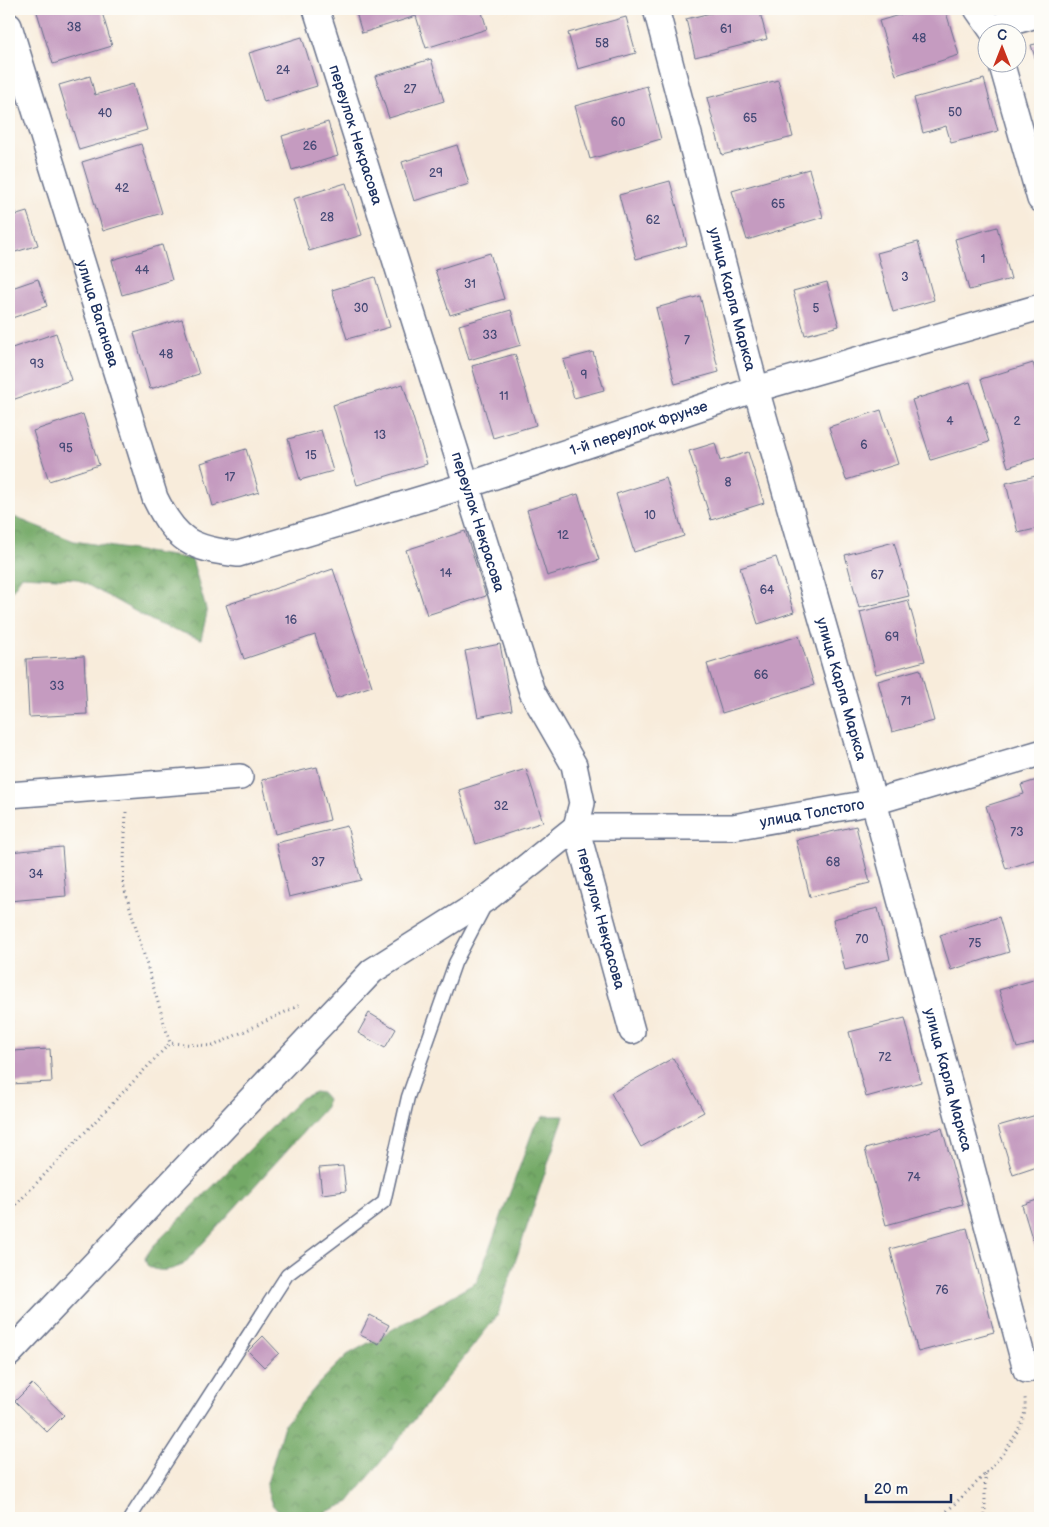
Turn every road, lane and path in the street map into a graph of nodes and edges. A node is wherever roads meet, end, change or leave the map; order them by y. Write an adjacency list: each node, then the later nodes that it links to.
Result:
1 (316, 9): 12 (street, переулок Некрасова)
2 (656, 9): 11 (street, улица Карла Маркса)
3 (977, 9): 5 (street)
4 (1040, 14): 6 (street)
5 (986, 22)
6 (1016, 22)
7 (9, 26): 13 (street, улица Ваганова)
8 (1004, 72): 9 (street)
9 (1040, 200)
10 (1040, 307): 11 (street, 1-й переулок Фрунзе)
11 (756, 389): 12 (street, 1-й переулок Фрунзе); 18 (street, улица Карла Маркса)
12 (468, 485): 13 (street, 1-й переулок Фрунзе); 19 (street, переулок Некрасова)
13 (238, 554)
14 (1040, 753): 18 (street, улица Толстого)
15 (240, 777): 16 (street)
16 (127, 786): 17 (street); 23 (path)
17 (9, 795)
18 (874, 802): 19 (street, улица Толстого); 26 (street, улица Карла Маркса)
19 (576, 827): 20 (street); 22 (street, переулок Некрасова)
20 (489, 897): 25 (street); 28 (lane)
21 (311, 1000): 23 (path)
22 (632, 1032)
23 (170, 1043): 24 (path)
24 (9, 1212)
25 (9, 1354)
26 (1026, 1370): 27 (path)
27 (985, 1474): 29 (path); 30 (path)
28 (130, 1518)
29 (940, 1518)
30 (985, 1518)

